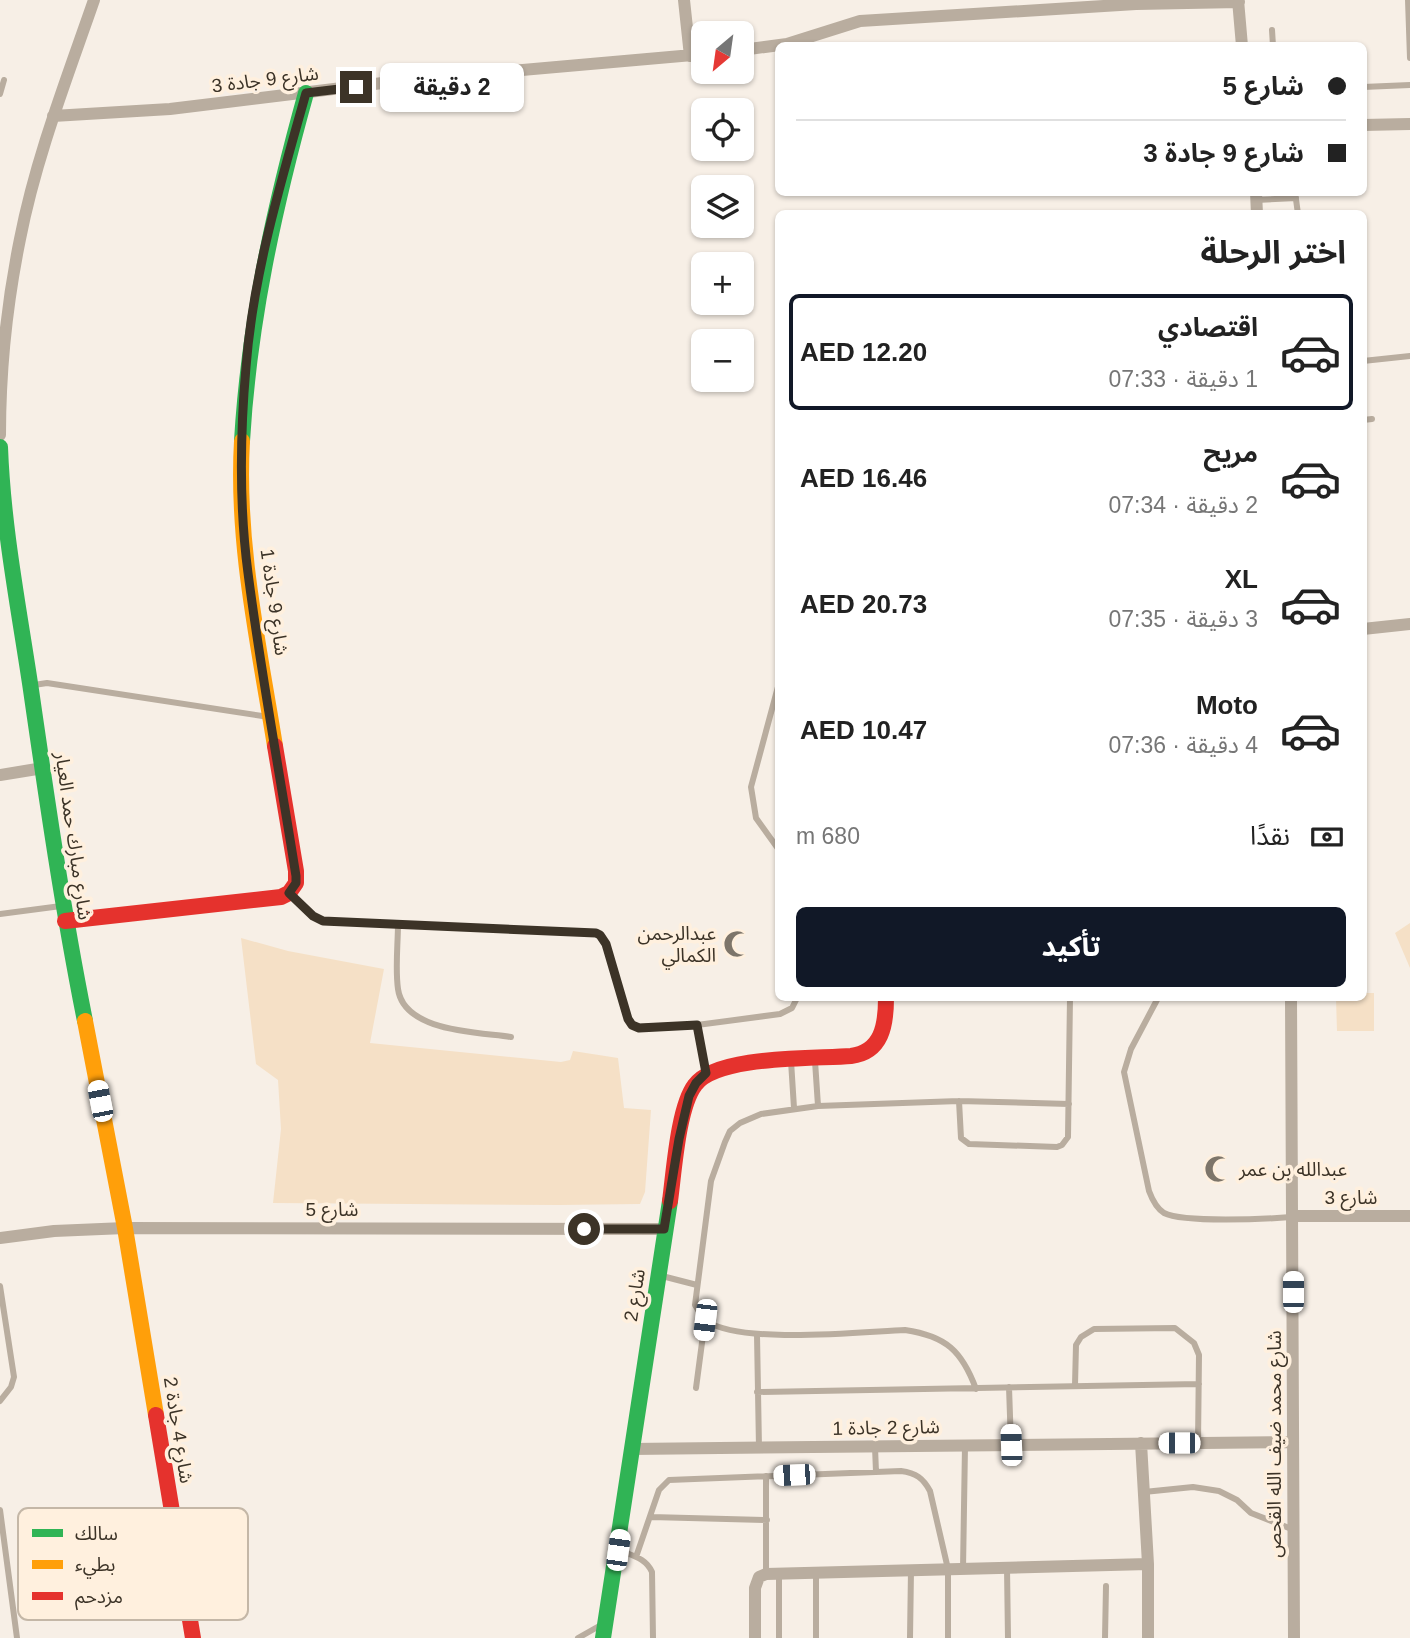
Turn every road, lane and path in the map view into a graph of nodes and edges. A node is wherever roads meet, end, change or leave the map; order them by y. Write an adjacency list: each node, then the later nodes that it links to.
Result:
1 (94, 0): 18 (street)
2 (684, 0): 11 (street)
3 (1408, 0): 12 (lane)
4 (1239, 1): 6 (street); 7 (street)
5 (1272, 30): 8 (lane)
6 (793, 42)
7 (1242, 42)
8 (1273, 42)
9 (775, 46): 10 (street)
10 (754, 48)
11 (690, 56): 17 (street, شارع 9 جادة 3)
12 (1410, 58)
13 (4, 80): 16 (lane)
14 (1410, 85): 15 (lane)
15 (1367, 87)
16 (0, 93)
17 (306, 93): 18 (street, شارع 9 جادة 3); 32 (street, شارع 9 جادة 1)
18 (53, 116): 21 (street)
19 (1410, 124): 20 (street)
20 (1367, 125)
21 (3, 339): 26 (street)
22 (1410, 356): 23 (lane)
23 (1367, 361)
24 (1372, 419): 25 (lane)
25 (1367, 420)
26 (0, 435)
27 (0, 447): 30 (street, شارع مبارك حمد العيار)
28 (1410, 624): 29 (street)
29 (1367, 629)
30 (30, 685): 32 (lane); 33 (street, شارع مبارك حمد العيار)
31 (775, 698): 35 (lane)
32 (271, 717): 36 (street, شارع 9 جادة 1)
33 (43, 768): 34 (street); 38 (street, شارع مبارك حمد العيار)
34 (0, 775)
35 (775, 845)
36 (289, 893): 38 (street); 39 (lane)
37 (0, 914): 38 (lane)
38 (64, 914): 56 (street, شارع مبارك حمد العيار)
39 (398, 923): 45 (lane); 46 (lane)
40 (796, 1001): 45 (lane)
41 (887, 1001): 47 (street)
42 (1070, 1001): 51 (lane)
43 (1156, 1001): 54 (lane)
44 (1291, 1001): 54 (street, شارع محمد ضيف الله القحص)
45 (697, 1025): 49 (lane)
46 (511, 1037)
47 (815, 1059): 48 (street); 52 (lane)
48 (791, 1061): 49 (street); 53 (lane)
49 (706, 1073): 57 (street, شارع 2)
50 (959, 1101): 51 (lane); 51 (lane); 52 (lane)
51 (1069, 1104)
52 (818, 1106): 53 (lane)
53 (794, 1108): 60 (lane)
54 (1293, 1216): 55 (street, شارع 3); 71 (street, شارع محمد ضيف الله القحص)
55 (1410, 1216)
56 (125, 1228): 57 (street, شارع 5); 58 (street, شارع 5); 82 (street, شارع 4 جادة 2)
57 (664, 1229): 59 (street, شارع 2)
58 (0, 1238)
59 (658, 1275): 60 (lane); 78 (street, شارع 2)
60 (697, 1285): 62 (lane)
61 (0, 1286): 70 (lane)
62 (705, 1320): 63 (lane); 67 (lane)
63 (757, 1335): 68 (lane); 69 (lane)
64 (1199, 1384): 65 (lane); 65 (lane); 73 (lane)
65 (1075, 1385): 66 (lane)
66 (1009, 1387): 68 (lane); 74 (lane)
67 (696, 1388)
68 (976, 1389): 69 (lane)
69 (757, 1392): 77 (lane)
70 (0, 1401)
71 (1293, 1442): 73 (street, شارع 2 جادة 1); 86 (street, شارع محمد ضيف الله القحص)
72 (1141, 1443): 73 (street, شارع 2 جادة 1); 74 (street, شارع 2 جادة 1); 81 (street)
73 (1198, 1443)
74 (1011, 1445): 75 (street, شارع 2 جادة 1)
75 (965, 1446): 76 (street, شارع 2 جادة 1); 92 (lane)
76 (875, 1447): 77 (street, شارع 2 جادة 1); 79 (lane)
77 (759, 1448): 78 (street, شارع 2 جادة 1)
78 (631, 1449): 87 (street, شارع 2)
79 (876, 1472): 80 (lane); 91 (lane)
80 (766, 1476): 84 (lane); 85 (lane)
81 (1144, 1492): 86 (lane); 89 (street)
82 (171, 1508)
83 (0, 1510): 99 (lane)
84 (651, 1517): 85 (lane); 88 (lane)
85 (768, 1520): 95 (lane)
86 (1294, 1530): 111 (street, شارع محمد ضيف الله القحص)
87 (618, 1550): 88 (lane); 98 (street, شارع 2)
88 (636, 1557): 102 (lane)
89 (1147, 1564): 90 (street); 110 (street)
90 (1007, 1568): 92 (street); 108 (lane)
91 (948, 1569): 92 (street); 93 (street); 107 (lane)
92 (962, 1569)
93 (911, 1570): 94 (street); 106 (lane)
94 (816, 1571): 95 (street); 105 (lane)
95 (773, 1573): 103 (street); 104 (lane)
96 (1105, 1586): 109 (lane)
97 (190, 1620): 100 (street, شارع 4 جادة 2)
98 (604, 1630): 101 (lane)
99 (18, 1638)
100 (193, 1638)
101 (578, 1638)
102 (653, 1638)
103 (755, 1638)
104 (779, 1638)
105 (816, 1638)
106 (910, 1638)
107 (948, 1638)
108 (1008, 1638)
109 (1105, 1638)
110 (1148, 1638)
111 (1294, 1638)

